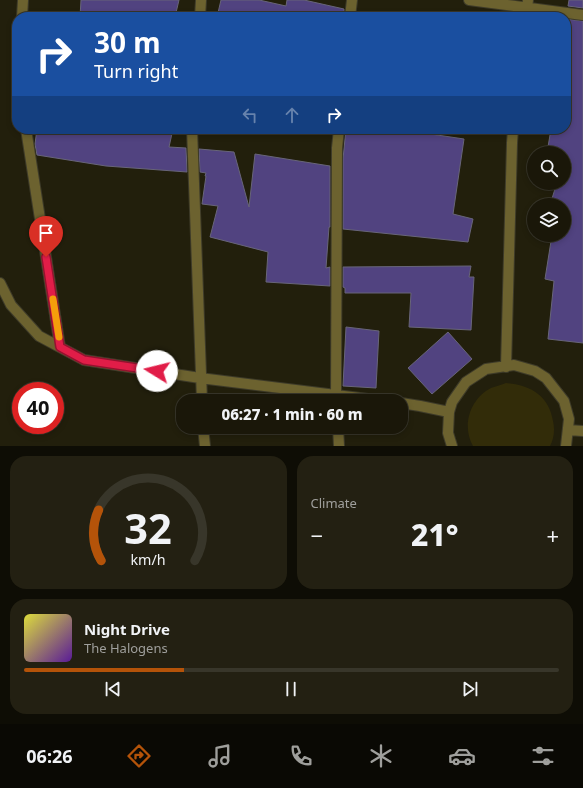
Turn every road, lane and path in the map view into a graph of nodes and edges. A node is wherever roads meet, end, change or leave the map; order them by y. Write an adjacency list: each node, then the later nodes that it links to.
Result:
1 (23, 0): 6 (street)
2 (201, 0): 7 (street)
3 (352, 0): 8 (street)
4 (469, 0): 5 (street)
5 (527, 8): 9 (street)
6 (22, 12)
7 (200, 12)
8 (351, 12)
9 (559, 12)
10 (571, 14): 11 (street)
11 (583, 15)
12 (27, 134): 17 (street)
13 (192, 134): 19 (street)
14 (339, 134): 22 (street)
15 (513, 134): 18 (street)
16 (0, 283): 17 (street)
17 (60, 347): 19 (street)
18 (506, 367): 24 (street); 25 (street)
19 (200, 378): 20 (street); 21 (street)
20 (201, 394)
21 (309, 394)
22 (336, 394)
23 (408, 404): 24 (street)
24 (449, 412): 31 (street)
25 (568, 430): 26 (street); 32 (street)
26 (583, 431)
27 (204, 434): 29 (street)
28 (338, 434): 30 (street)
29 (205, 446)
30 (339, 446)
31 (452, 446)
32 (566, 446)

